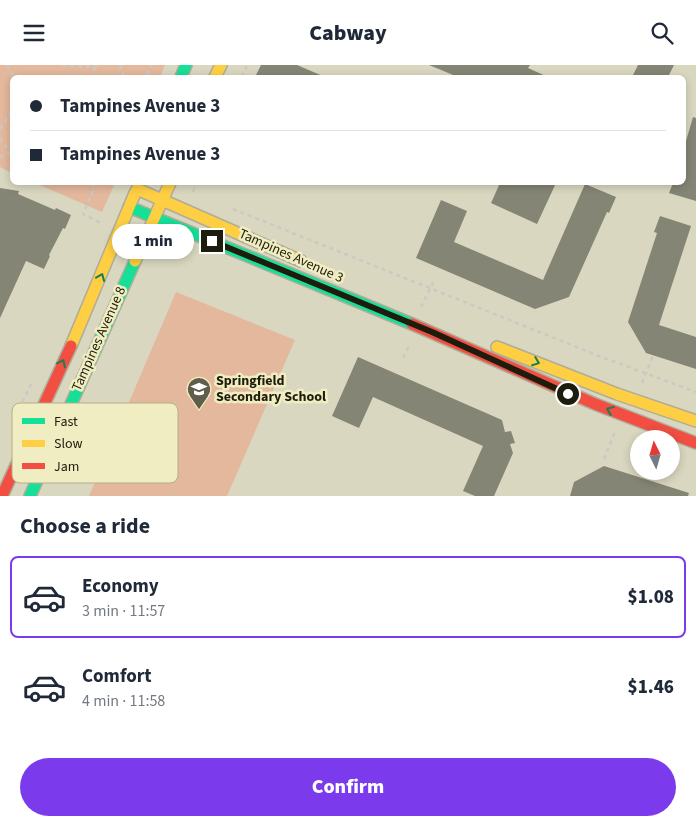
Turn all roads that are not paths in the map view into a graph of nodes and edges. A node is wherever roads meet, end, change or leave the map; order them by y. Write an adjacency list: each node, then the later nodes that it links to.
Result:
1 (169, 185): 3 (street, Tampines Avenue 8)
2 (138, 186): 3 (street, Tampines Avenue 3); 4 (street, Tampines Avenue 8)
3 (163, 199): 5 (street, Tampines Avenue 8); 6 (street, Tampines Avenue 3)
4 (129, 207): 5 (street, Tampines Avenue 3); 8 (street, Tampines Avenue 8, one-way to 4)
5 (155, 218): 9 (street, Tampines Avenue 8); 11 (street, Tampines Avenue 3, one-way to 5)
6 (310, 265)
7 (483, 341): 10 (street, one-way to 10)
8 (45, 403)
9 (70, 403)
10 (696, 421)
11 (696, 443)
12 (12, 474): 14 (street, Tampines Avenue 8, one-way to 12)
13 (36, 483): 15 (street, Tampines Avenue 8)
14 (2, 496)
15 (30, 496)

